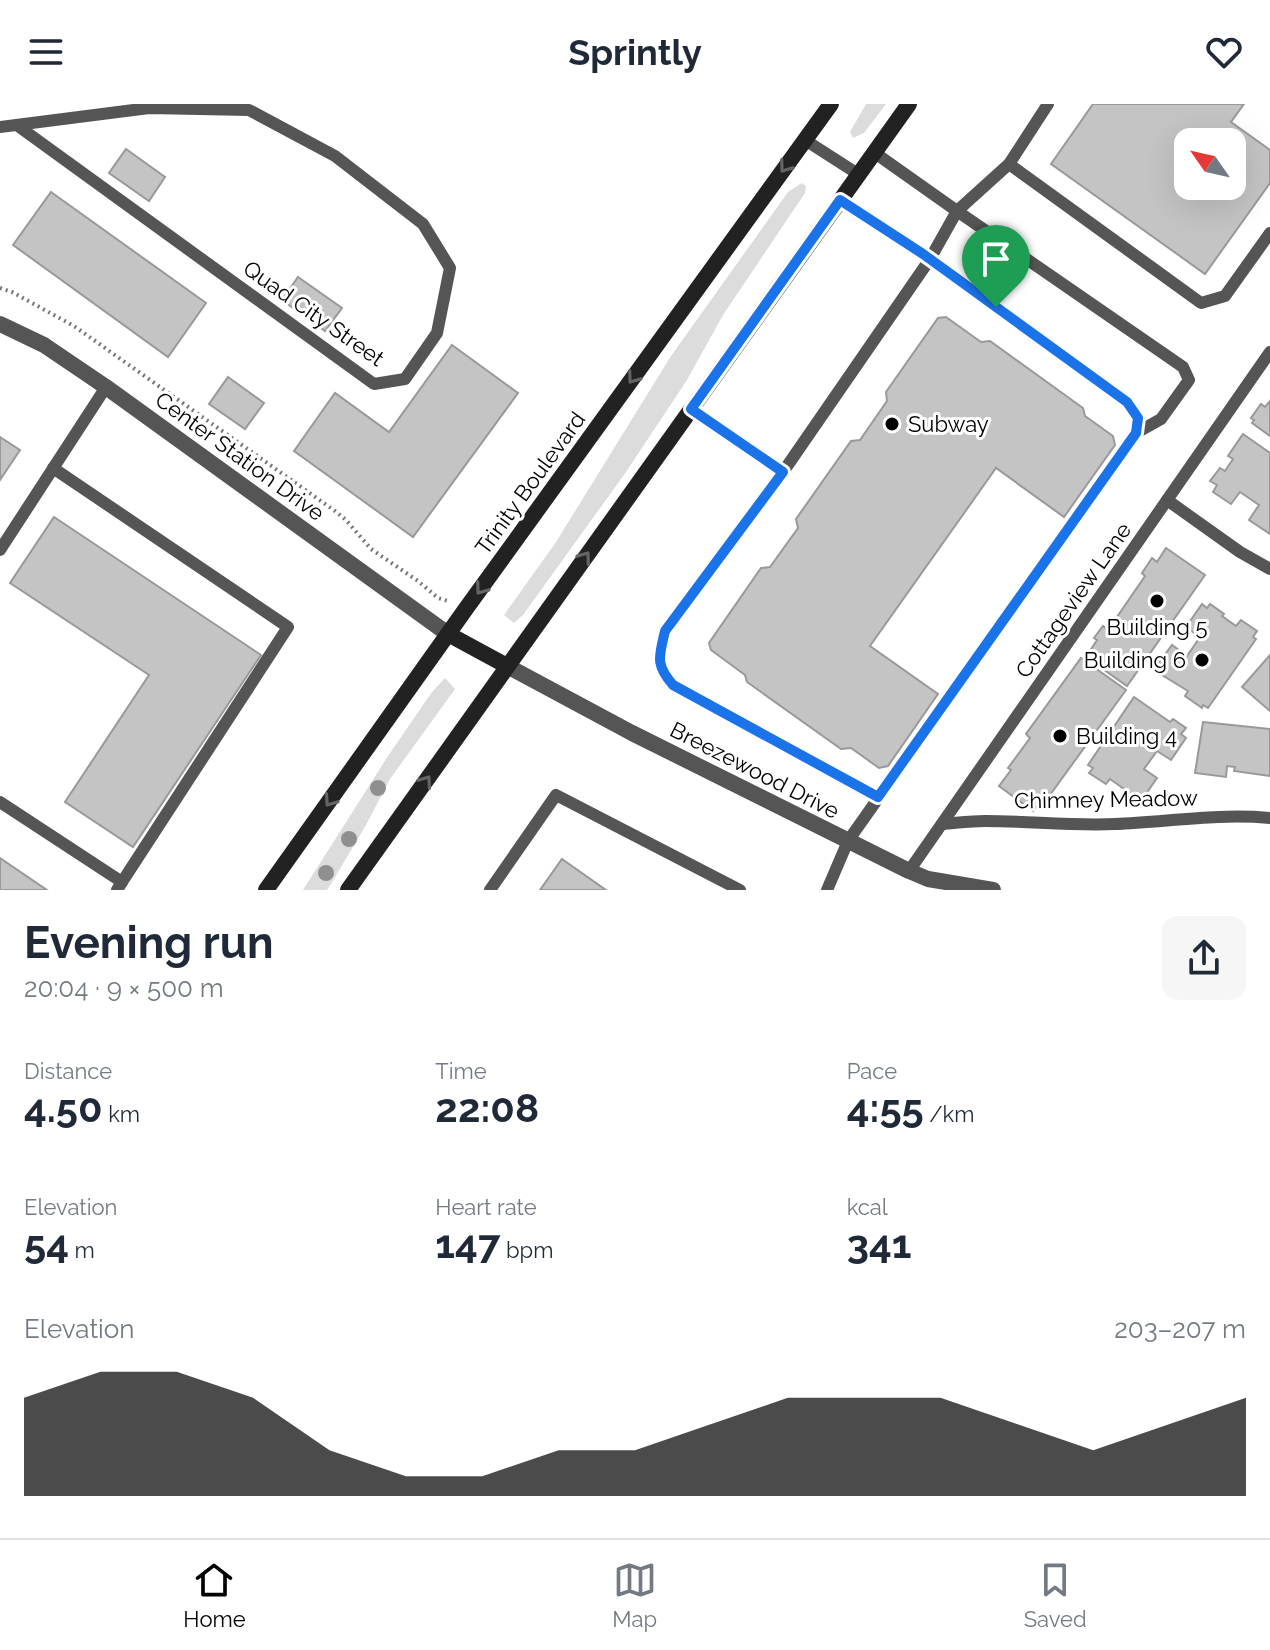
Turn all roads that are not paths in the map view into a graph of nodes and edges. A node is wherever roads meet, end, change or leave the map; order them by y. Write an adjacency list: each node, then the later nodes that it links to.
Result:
1 (831, 104): 6 (main road, Trinity Boulevard)
2 (909, 104): 7 (main road)
3 (1048, 104): 8 (lane)
4 (18, 126): 4 (lane, Quad City Street); 5 (lane, Quad City Street)
5 (0, 127)
6 (805, 140): 9 (lane); 24 (main road, Trinity Boulevard, one-way to 24)
7 (875, 153): 9 (main road); 11 (lane)
8 (1009, 164): 11 (lane); 12 (lane)
9 (858, 174): 10 (main road)
10 (840, 200): 13 (lane); 17 (main road)
11 (957, 211): 13 (lane); 18 (lane)
12 (1270, 233)
13 (930, 259): 18 (lane); 20 (lane)
14 (0, 324): 16 (street, Center Station Drive)
15 (1270, 352): 21 (lane, Cottageview Lane)
16 (106, 387): 19 (lane); 24 (street, Center Station Drive)
17 (691, 409): 20 (lane); 25 (main road, one-way to 17)
18 (1136, 433): 26 (lane)
19 (53, 468): 22 (lane); 32 (lane)
20 (783, 472): 26 (lane)
21 (1167, 500): 23 (lane); 29 (lane, Cottageview Lane)
22 (0, 550)
23 (1270, 569)
24 (448, 634): 25 (main road); 33 (main road, Trinity Boulevard, one-way to 33)
25 (507, 666): 30 (street, Breezewood Drive); 34 (main road, one-way to 25)
26 (878, 797): 30 (lane)
27 (0, 802): 32 (lane)
28 (1270, 818): 29 (lane, Chimney Meadow)
29 (942, 824): 31 (lane, Cottageview Lane)
30 (848, 841): 31 (street, Breezewood Drive); 37 (lane)
31 (909, 871): 38 (street, Breezewood Drive)
32 (119, 886)
33 (266, 890)
34 (348, 890)
35 (490, 890): 36 (lane)
36 (740, 890)
37 (827, 890)
38 (993, 890)

